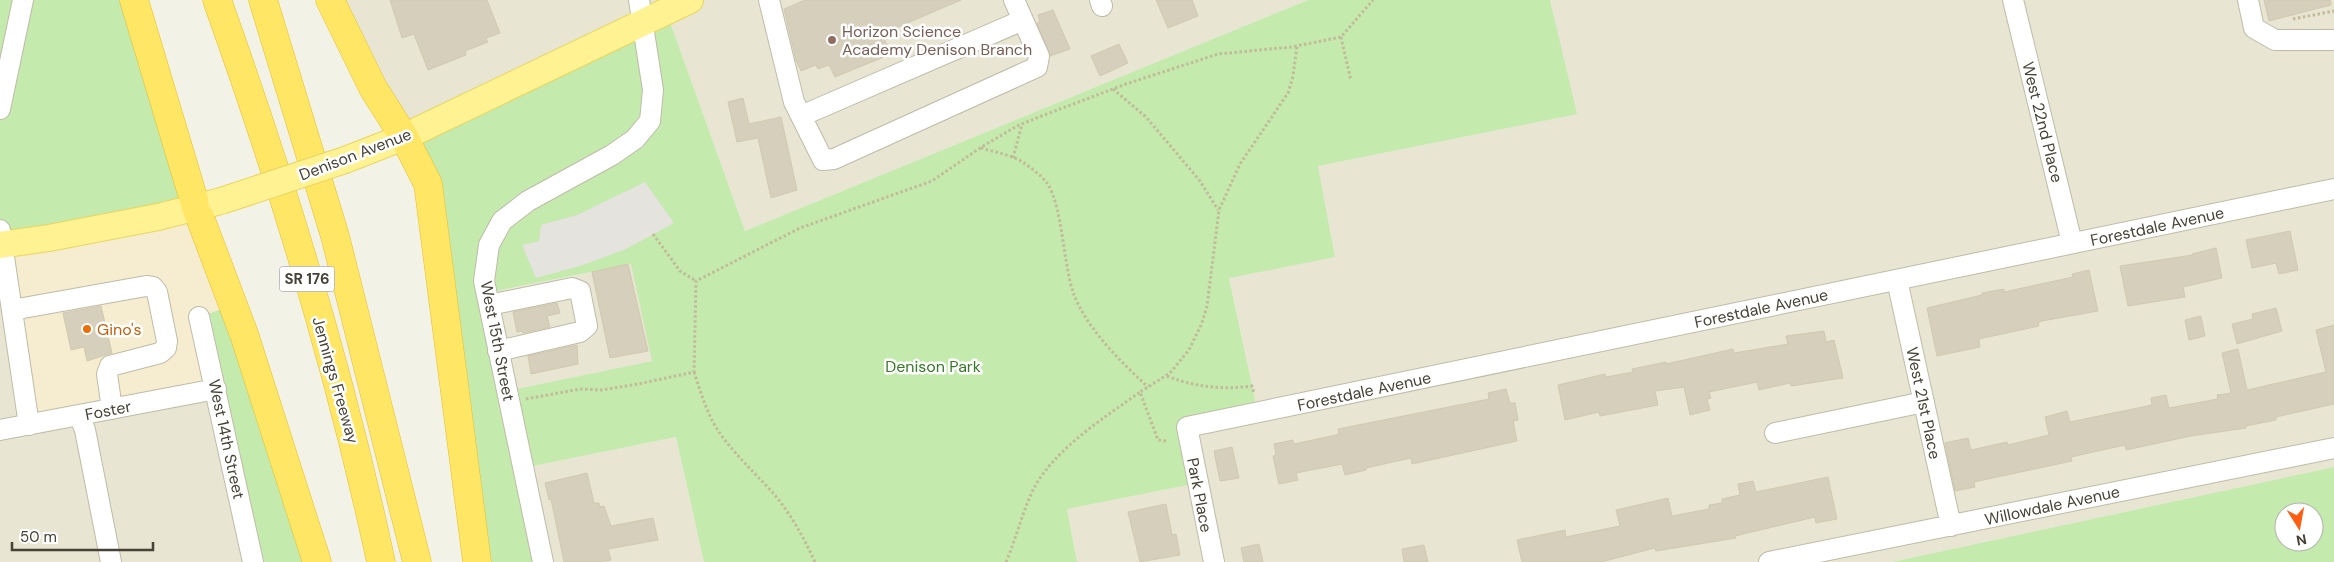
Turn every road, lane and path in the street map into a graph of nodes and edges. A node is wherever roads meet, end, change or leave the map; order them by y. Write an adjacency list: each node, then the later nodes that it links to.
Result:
1 (23, 0): 19 (street)
2 (134, 0): 26 (highway)
3 (217, 0): 57 (highway, Jennings Freeway / SR 176)
4 (263, 0): 58 (highway, Jennings Freeway / SR 176)
5 (330, 0): 22 (highway)
6 (690, 0): 12 (main road, Denison Avenue)
7 (768, 0): 20 (street)
8 (1014, 0): 13 (street)
9 (1373, 0): 14 (path)
10 (2013, 0): 30 (street, West 22nd Place)
11 (2248, 0): 15 (street)
12 (641, 10): 22 (main road, Denison Avenue); 33 (street, West 15th Street)
13 (1023, 20): 20 (street); 20 (street)
14 (1341, 37): 16 (path); 17 (path)
15 (2334, 40)
16 (1297, 46): 18 (path); 27 (path)
17 (1351, 81)
18 (1113, 89): 21 (path); 27 (path)
19 (0, 109)
20 (798, 109)
21 (1022, 124): 23 (path); 24 (path)
22 (404, 137): 26 (main road, Denison Avenue, bridge); 59 (highway)
23 (980, 148): 24 (path); 32 (path)
24 (1013, 158): 39 (path)
25 (2334, 189): 30 (street, Forestdale Avenue)
26 (209, 204): 29 (main road, Denison Avenue); 56 (highway)
27 (1219, 210): 38 (path)
28 (652, 234): 32 (path)
29 (1, 240): 34 (street)
30 (2072, 244): 31 (street, Forestdale Avenue)
31 (1897, 280): 44 (street, West 21st Place); 48 (street, Forestdale Avenue)
32 (696, 281): 37 (path)
33 (489, 306): 36 (street, West 15th Street); 36 (street)
34 (12, 310): 45 (street); 47 (street)
35 (199, 317): 40 (street, West 14th Street)
36 (498, 351): 60 (street, West 15th Street)
37 (694, 372): 43 (path); 61 (path)
38 (1167, 376): 39 (path); 42 (path)
39 (1148, 387): 41 (path)
40 (216, 389): 45 (street, Foster); 55 (street, West 14th Street)
41 (1140, 392): 51 (path); 62 (path)
42 (1254, 393)
43 (523, 400)
44 (1924, 402): 50 (street); 53 (street, West 21st Place)
45 (112, 409): 46 (street, Foster)
46 (79, 415): 47 (street, Foster); 54 (street)
47 (29, 425): 49 (street, Foster)
48 (1187, 427): 63 (street, Park Place)
49 (0, 430)
50 (1775, 433)
51 (1166, 441)
52 (2334, 448): 53 (street, Willowdale Avenue)
53 (1951, 526): 64 (street, Willowdale Avenue)
54 (112, 562)
55 (253, 562)
56 (317, 562)
57 (381, 562)
58 (417, 562)
59 (477, 562)
60 (543, 562)
61 (815, 562)
62 (1006, 562)
63 (1214, 562)
64 (1770, 562)

